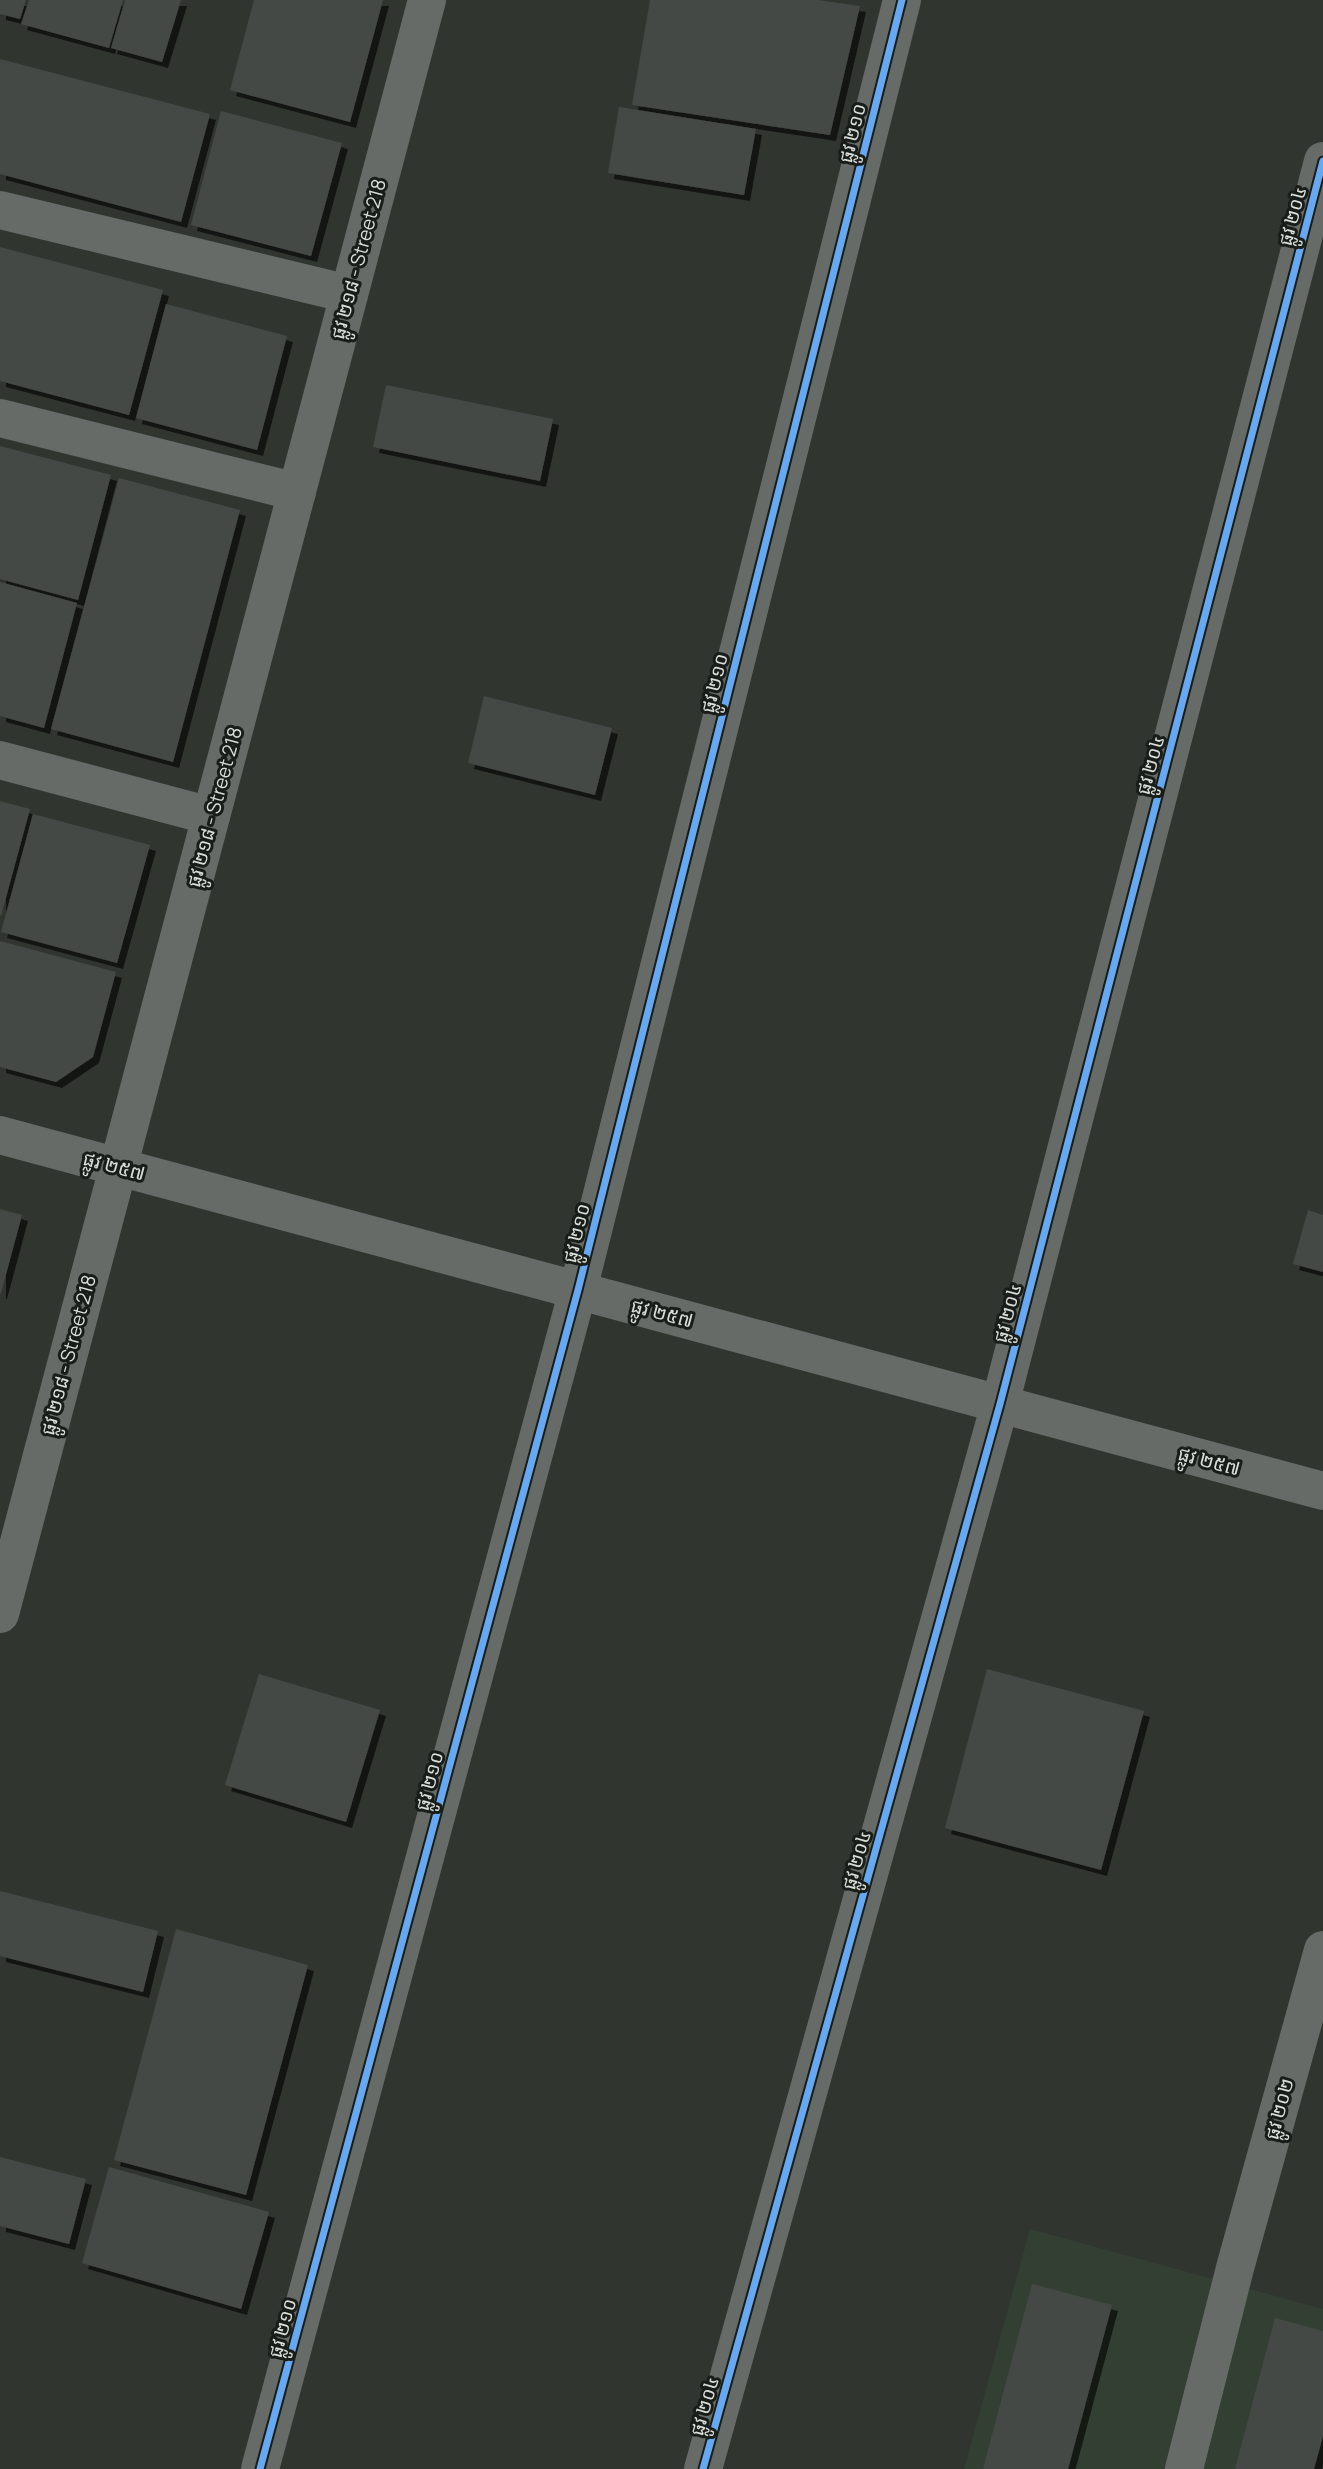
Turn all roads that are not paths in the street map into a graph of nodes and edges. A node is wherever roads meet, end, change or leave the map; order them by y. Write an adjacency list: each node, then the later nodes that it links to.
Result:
1 (427, 0): 5 (street, ផ្លូវ ២១៨ - Street 218)
2 (902, 0): 12 (street, ផ្លូវ ២១០)
3 (1323, 160): 13 (street, ផ្លូវ ២០៤)
4 (0, 210): 5 (street)
5 (349, 294): 7 (street, ផ្លូវ ២១៨ - Street 218)
6 (0, 418): 7 (street)
7 (297, 492): 9 (street, ផ្លូវ ២១៨ - Street 218)
8 (0, 760): 9 (street)
9 (211, 816): 11 (street, ផ្លូវ ២១៨ - Street 218)
10 (0, 1135): 11 (street, ផ្លូវ ២៥៧)
11 (118, 1167): 12 (street, ផ្លូវ ២៥៧); 15 (street, ផ្លូវ ២១៨ - Street 218)
12 (578, 1290): 13 (street, ផ្លូវ ២៥៧); 17 (street, ផ្លូវ ២១០)
13 (1000, 1404): 14 (street, ផ្លូវ ២៥៧); 18 (street, ផ្លូវ ២០៤)
14 (1323, 1491)
15 (0, 1614)
16 (1323, 1950): 19 (street, ផ្លូវ ២០២)
17 (260, 2469)
18 (703, 2469)
19 (1184, 2469)

